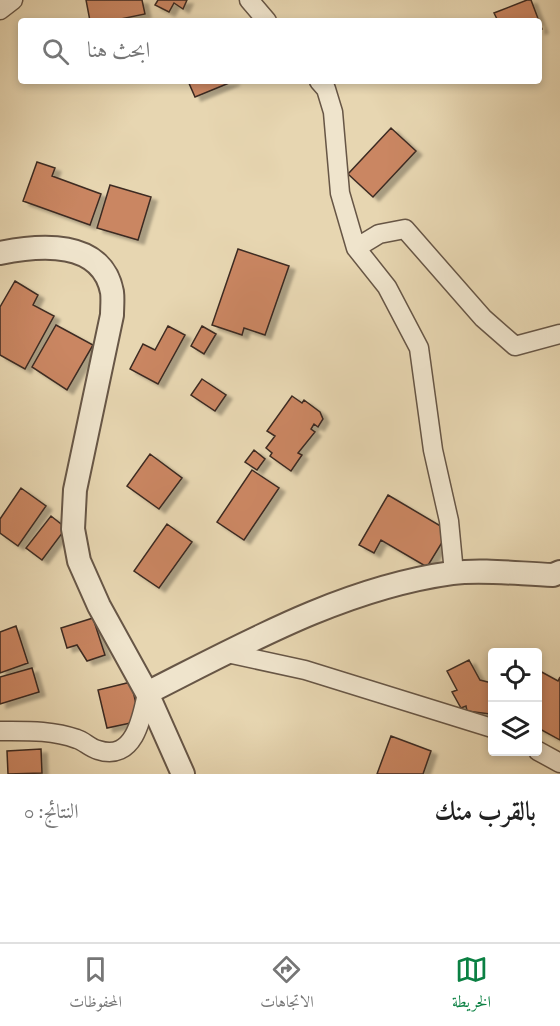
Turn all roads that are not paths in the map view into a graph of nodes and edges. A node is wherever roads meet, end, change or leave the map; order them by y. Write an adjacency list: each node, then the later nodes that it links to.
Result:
1 (13, 0): 3 (street)
2 (249, 0): 4 (street)
3 (0, 10)
4 (264, 18)
5 (322, 84): 6 (street)
6 (356, 248): 8 (street); 9 (street)
7 (0, 253): 12 (street)
8 (560, 334)
9 (454, 573): 10 (street); 11 (street)
10 (558, 577)
11 (227, 653): 12 (street); 13 (street)
12 (147, 693): 14 (street); 17 (street)
13 (488, 727)
14 (0, 731)
15 (542, 754): 16 (street)
16 (560, 763)
17 (183, 774)

